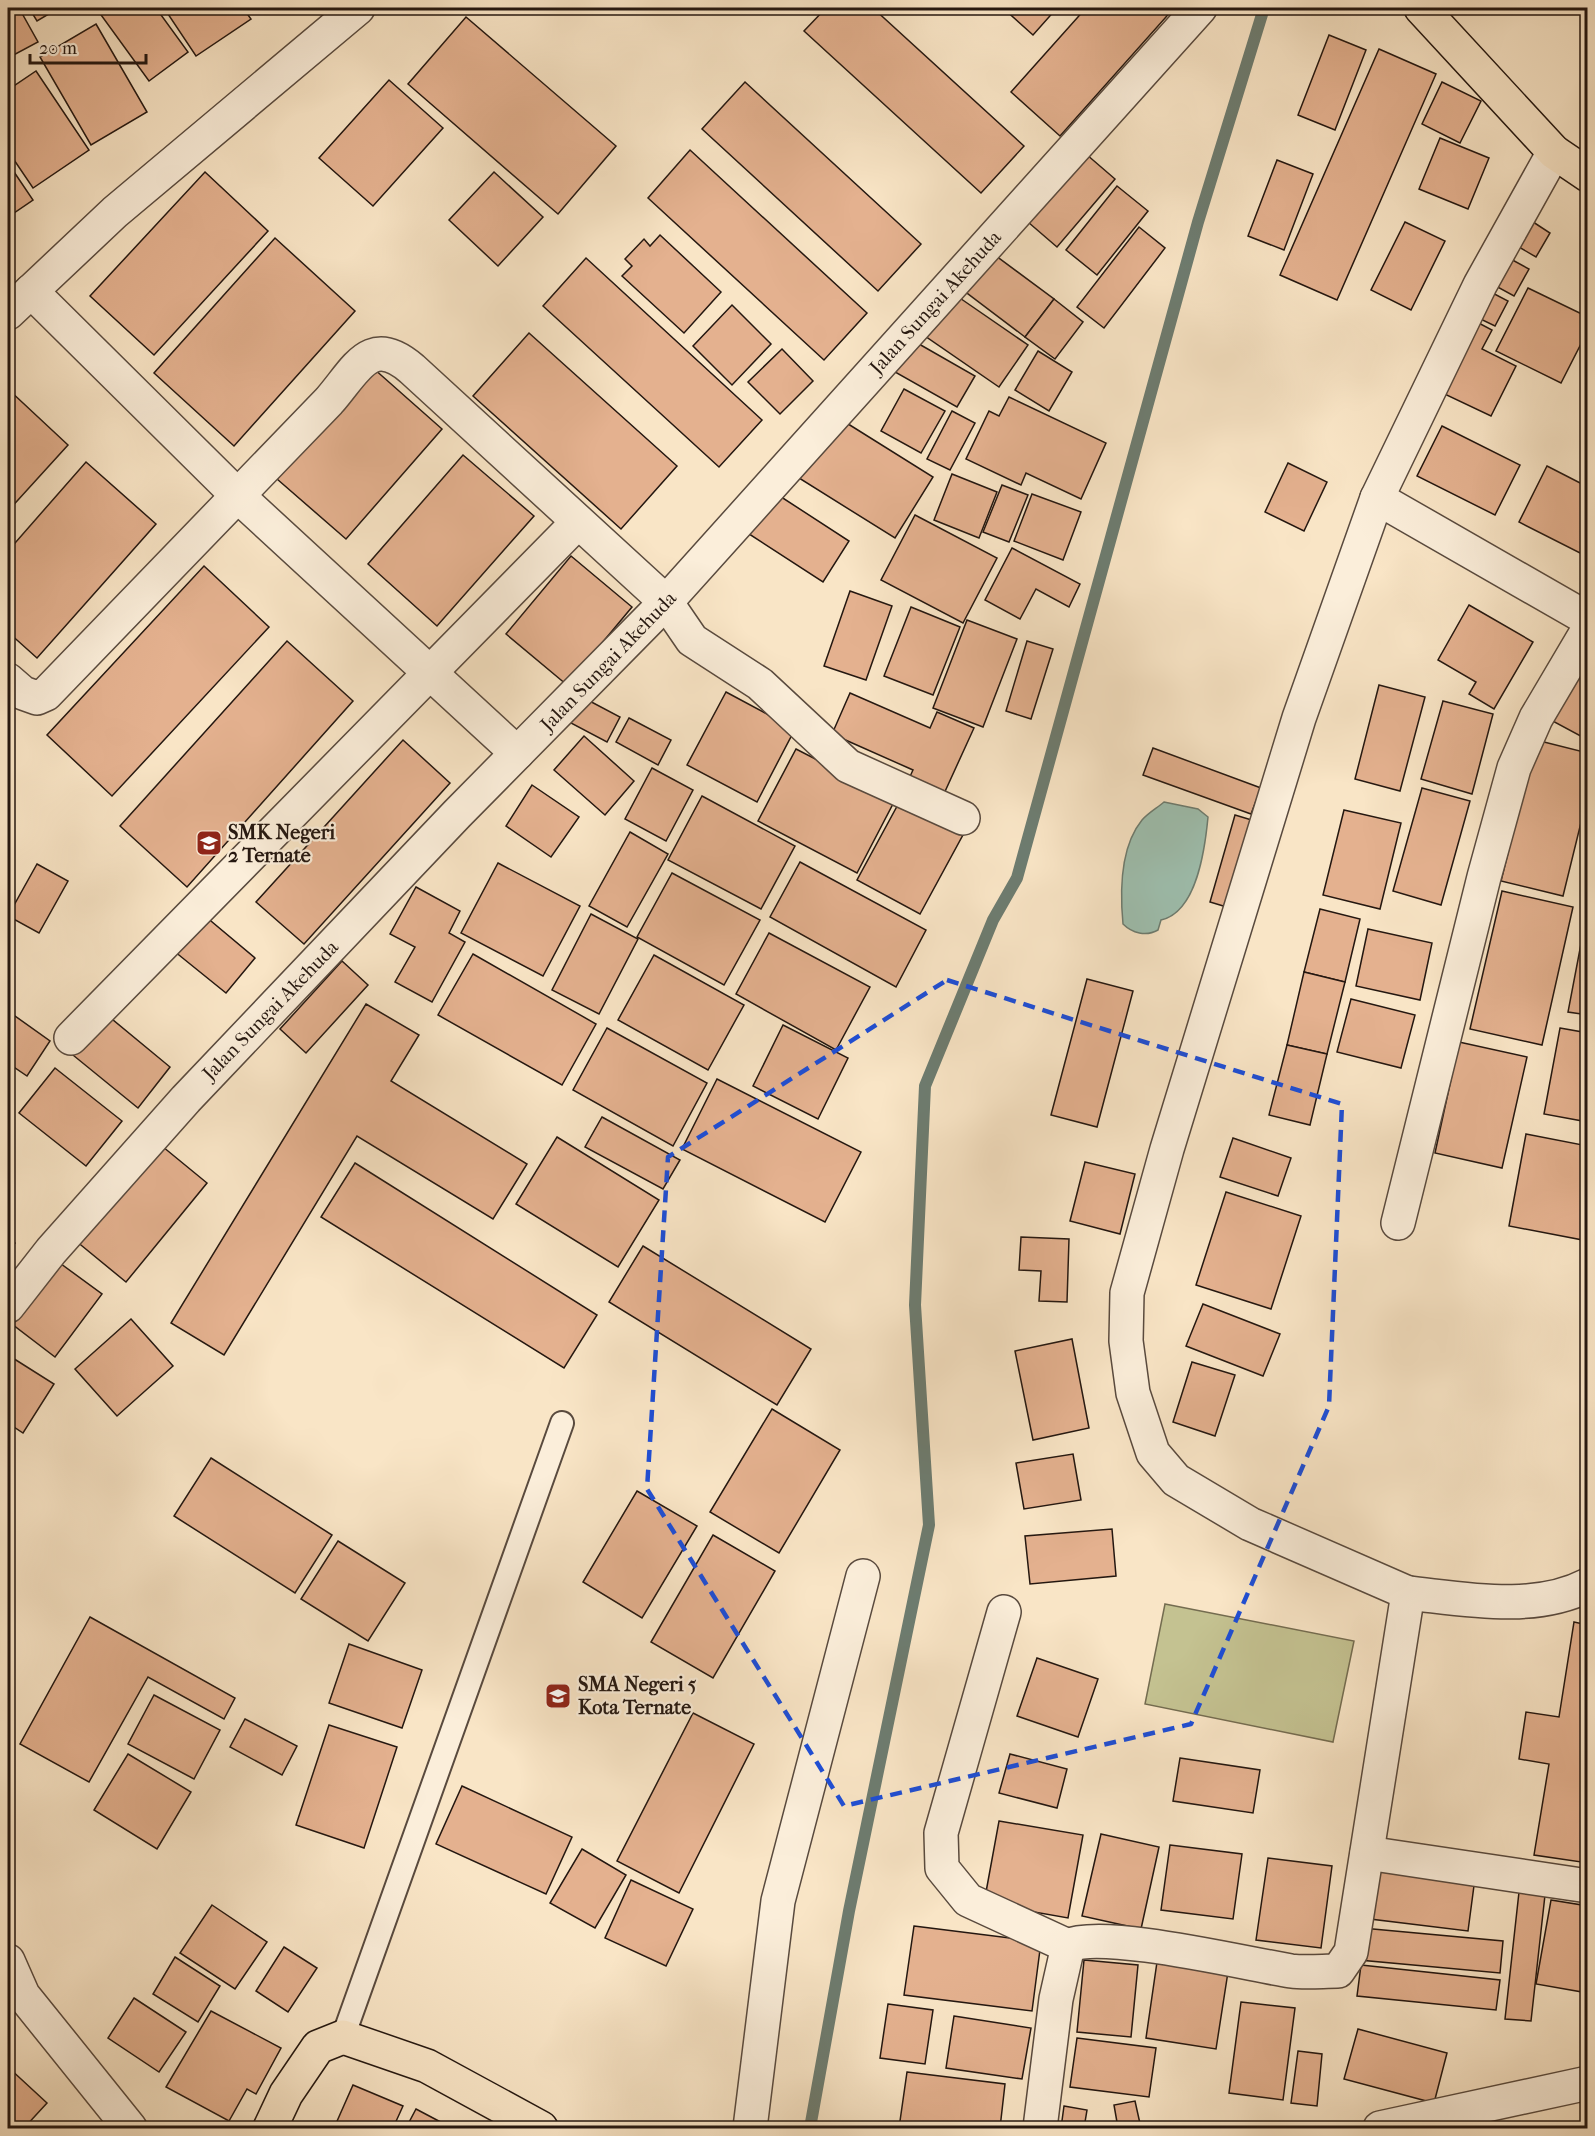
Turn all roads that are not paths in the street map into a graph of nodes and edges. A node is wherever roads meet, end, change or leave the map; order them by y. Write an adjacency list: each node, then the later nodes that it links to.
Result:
1 (358, 8): 6 (street)
2 (1200, 8): 11 (street, Jalan Sungai Akehuda)
3 (1420, 8): 4 (highway)
4 (1554, 152): 5 (highway); 9 (street)
5 (1587, 175)
6 (31, 291): 7 (street); 8 (street)
7 (8, 313)
8 (238, 496): 10 (street); 14 (street); 15 (street)
9 (1377, 498): 12 (street); 24 (street)
10 (578, 522): 11 (street); 14 (street)
11 (666, 603): 16 (street, Jalan Sungai Akehuda); 17 (street)
12 (1587, 619)
13 (1587, 630): 19 (street)
14 (429, 672): 16 (street); 18 (street)
15 (8, 680)
16 (517, 753): 20 (street, Jalan Sungai Akehuda)
17 (963, 818)
18 (71, 1038)
19 (1398, 1223)
20 (8, 1306)
21 (562, 1423): 30 (lane)
22 (863, 1576): 35 (street)
23 (1587, 1585): 24 (street)
24 (1408, 1593): 26 (street)
25 (1004, 1612): 28 (street)
26 (1367, 1854): 27 (street); 28 (street)
27 (1587, 1886)
28 (1068, 1946): 36 (street)
29 (8, 1961): 32 (street)
30 (343, 2037): 33 (highway); 34 (highway)
31 (1587, 2083): 37 (street)
32 (130, 2128)
33 (270, 2128)
34 (541, 2128)
35 (750, 2128)
36 (1040, 2128)
37 (1380, 2128)

